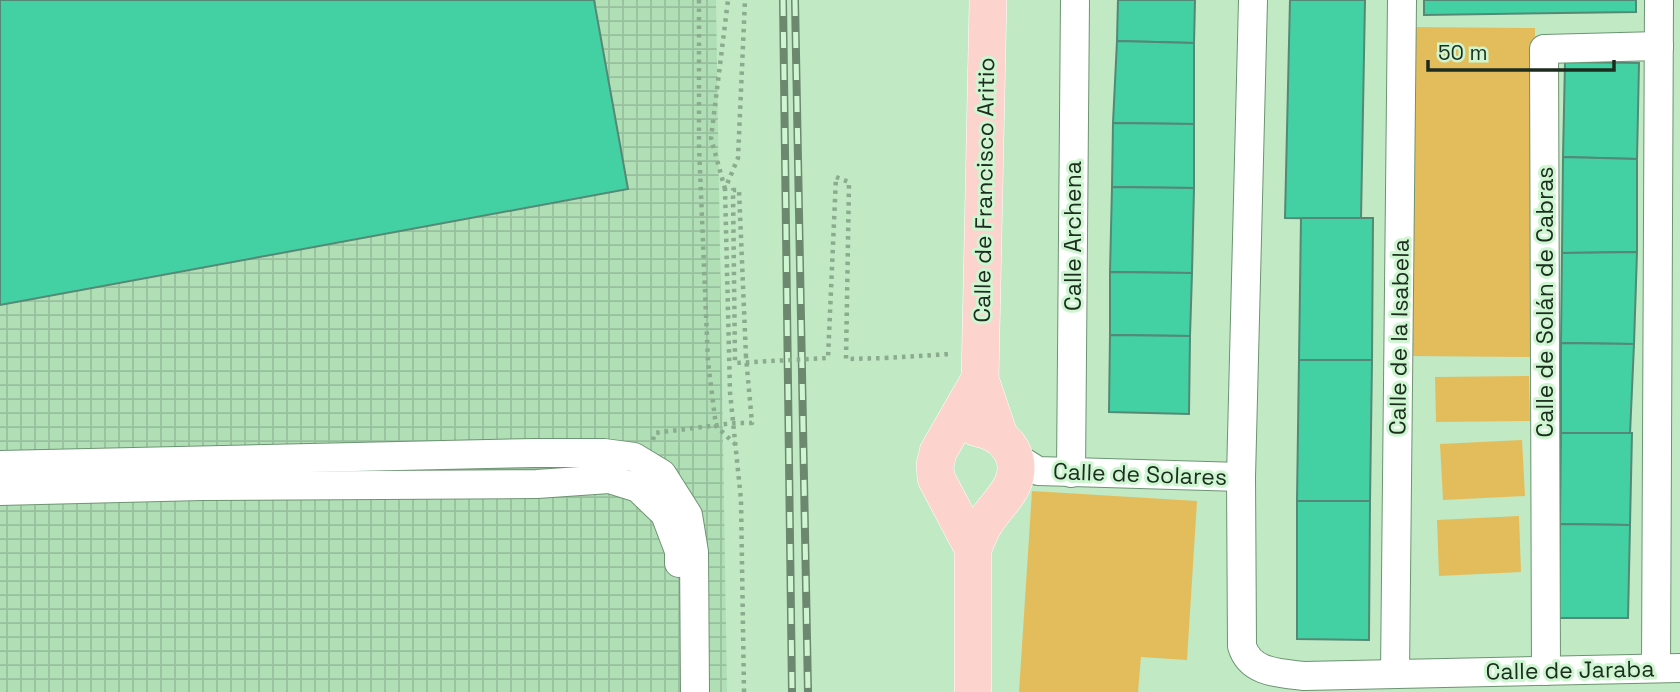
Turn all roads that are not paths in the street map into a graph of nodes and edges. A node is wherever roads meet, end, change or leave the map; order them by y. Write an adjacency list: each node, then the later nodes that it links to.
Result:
1 (988, 0): 9 (main road, Calle de Francisco Aritio)
2 (1075, 0): 14 (street, Calle Archena)
3 (1253, 0): 15 (street)
4 (1402, 0): 22 (street, Calle de la Isabela)
5 (1659, 0): 6 (street)
6 (1659, 46): 7 (street); 21 (street, Calle de Solán de Cabras)
7 (1669, 107): 8 (street)
8 (1669, 251): 10 (street)
9 (981, 367): 11 (main road, Calle de Francisco Aritio); 13 (main road, Calle de Francisco Aritio)
10 (1669, 375): 18 (street)
11 (946, 441): 13 (main road); 17 (main road, Calle de Francisco Aritio)
12 (0, 465): 25 (street)
13 (1013, 469): 14 (street, Calle de Solares); 17 (main road); 19 (main road, Calle de Francisco Aritio)
14 (1071, 473): 15 (street, Calle de Solares)
15 (1241, 477): 22 (street, Calle de Jaraba)
16 (0, 491): 24 (street)
17 (949, 499): 19 (main road, Calle de Francisco Aritio)
18 (1669, 525): 20 (street)
19 (973, 548): 26 (main road, Calle de Francisco Aritio)
20 (1668, 668): 21 (street, Calle de Jaraba)
21 (1546, 671): 23 (street, Calle de Jaraba)
22 (1395, 674): 23 (street, Calle de Jaraba)
23 (1457, 682)
24 (680, 692)
25 (695, 692)
26 (973, 692)

